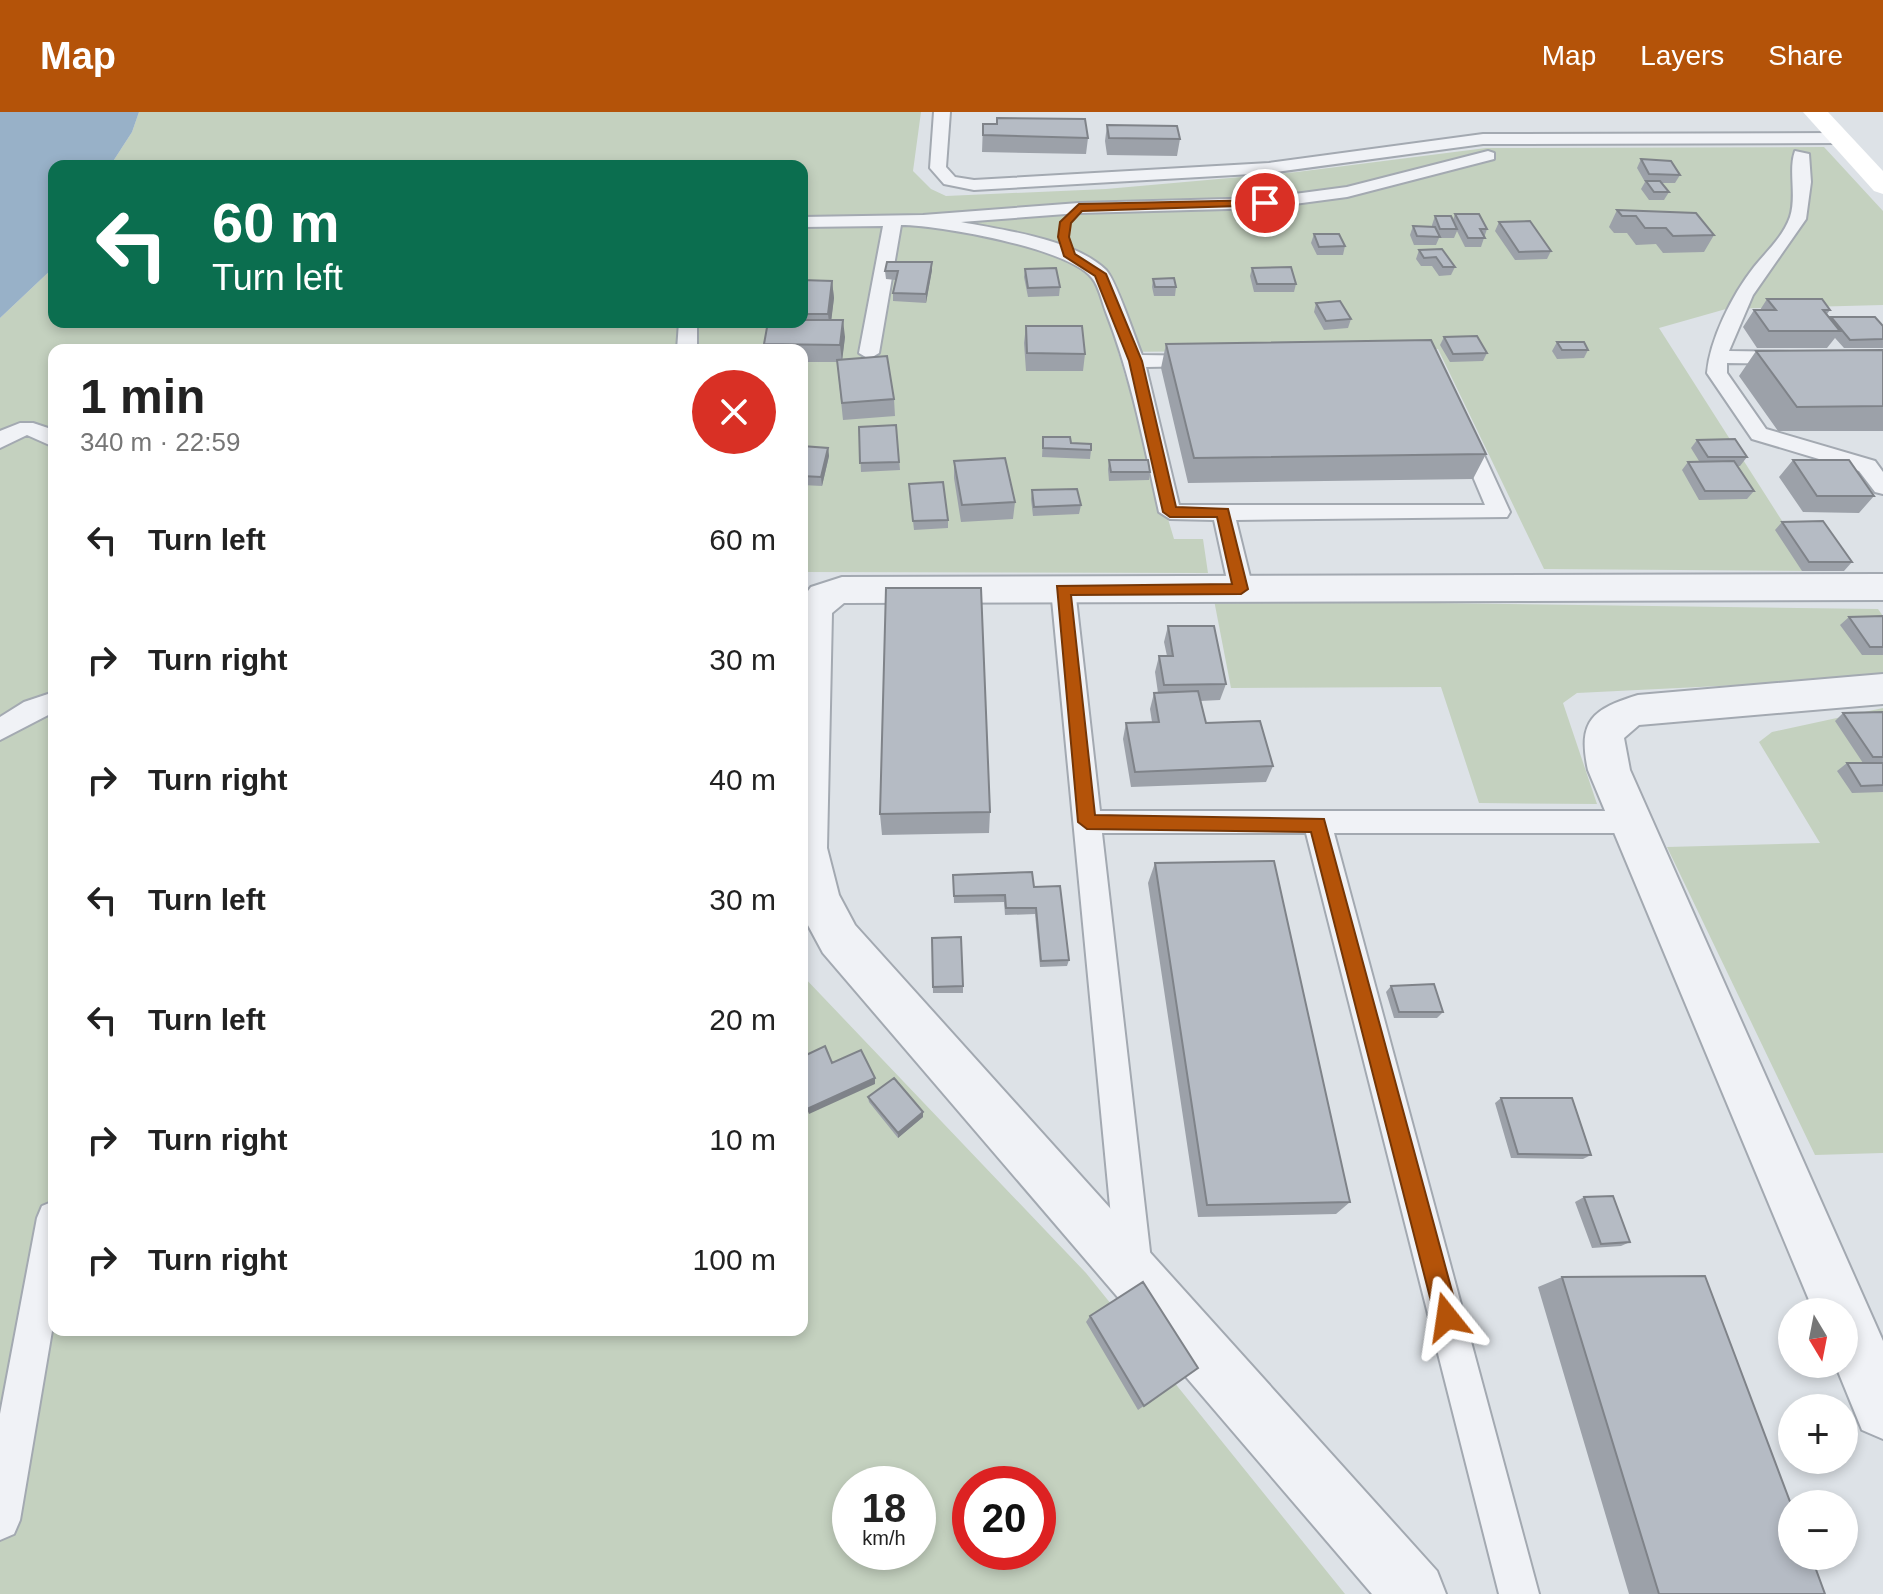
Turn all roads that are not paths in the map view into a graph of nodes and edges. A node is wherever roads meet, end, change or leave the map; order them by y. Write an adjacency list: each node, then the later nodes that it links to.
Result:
1 (942, 112): 3 (lane)
2 (1815, 112): 3 (main road)
3 (1847, 147): 4 (lane); 5 (main road)
4 (1801, 154): 6 (lane); 12 (lane)
5 (1883, 186)
6 (1079, 208): 8 (lane); 10 (lane)
7 (893, 220): 8 (lane); 9 (lane); 11 (lane)
8 (923, 220): 10 (lane)
9 (808, 222)
10 (1070, 256): 15 (lane)
11 (869, 353)
12 (1718, 357): 13 (lane); 19 (lane)
13 (1808, 358)
14 (1229, 360): 15 (lane)
15 (1135, 361): 20 (lane)
16 (1456, 415): 20 (lane)
17 (48, 435): 18 (lane)
18 (0, 441)
19 (1883, 487)
20 (1223, 513): 23 (lane)
21 (1883, 587): 23 (street)
22 (1063, 589): 23 (street); 27 (street); 28 (lane)
23 (1241, 589)
24 (1883, 689): 29 (street)
25 (48, 704): 26 (lane)
26 (0, 730)
27 (808, 760)
28 (1087, 822): 30 (lane); 33 (lane)
29 (1632, 822): 30 (lane); 34 (street)
30 (1318, 825): 39 (lane)
31 (808, 860): 33 (street)
32 (48, 1252): 37 (lane)
33 (1135, 1276): 38 (street)
34 (1836, 1298)
35 (1858, 1351): 36 (street)
36 (1883, 1409)
37 (0, 1520)
38 (1414, 1594)
39 (1519, 1594)

